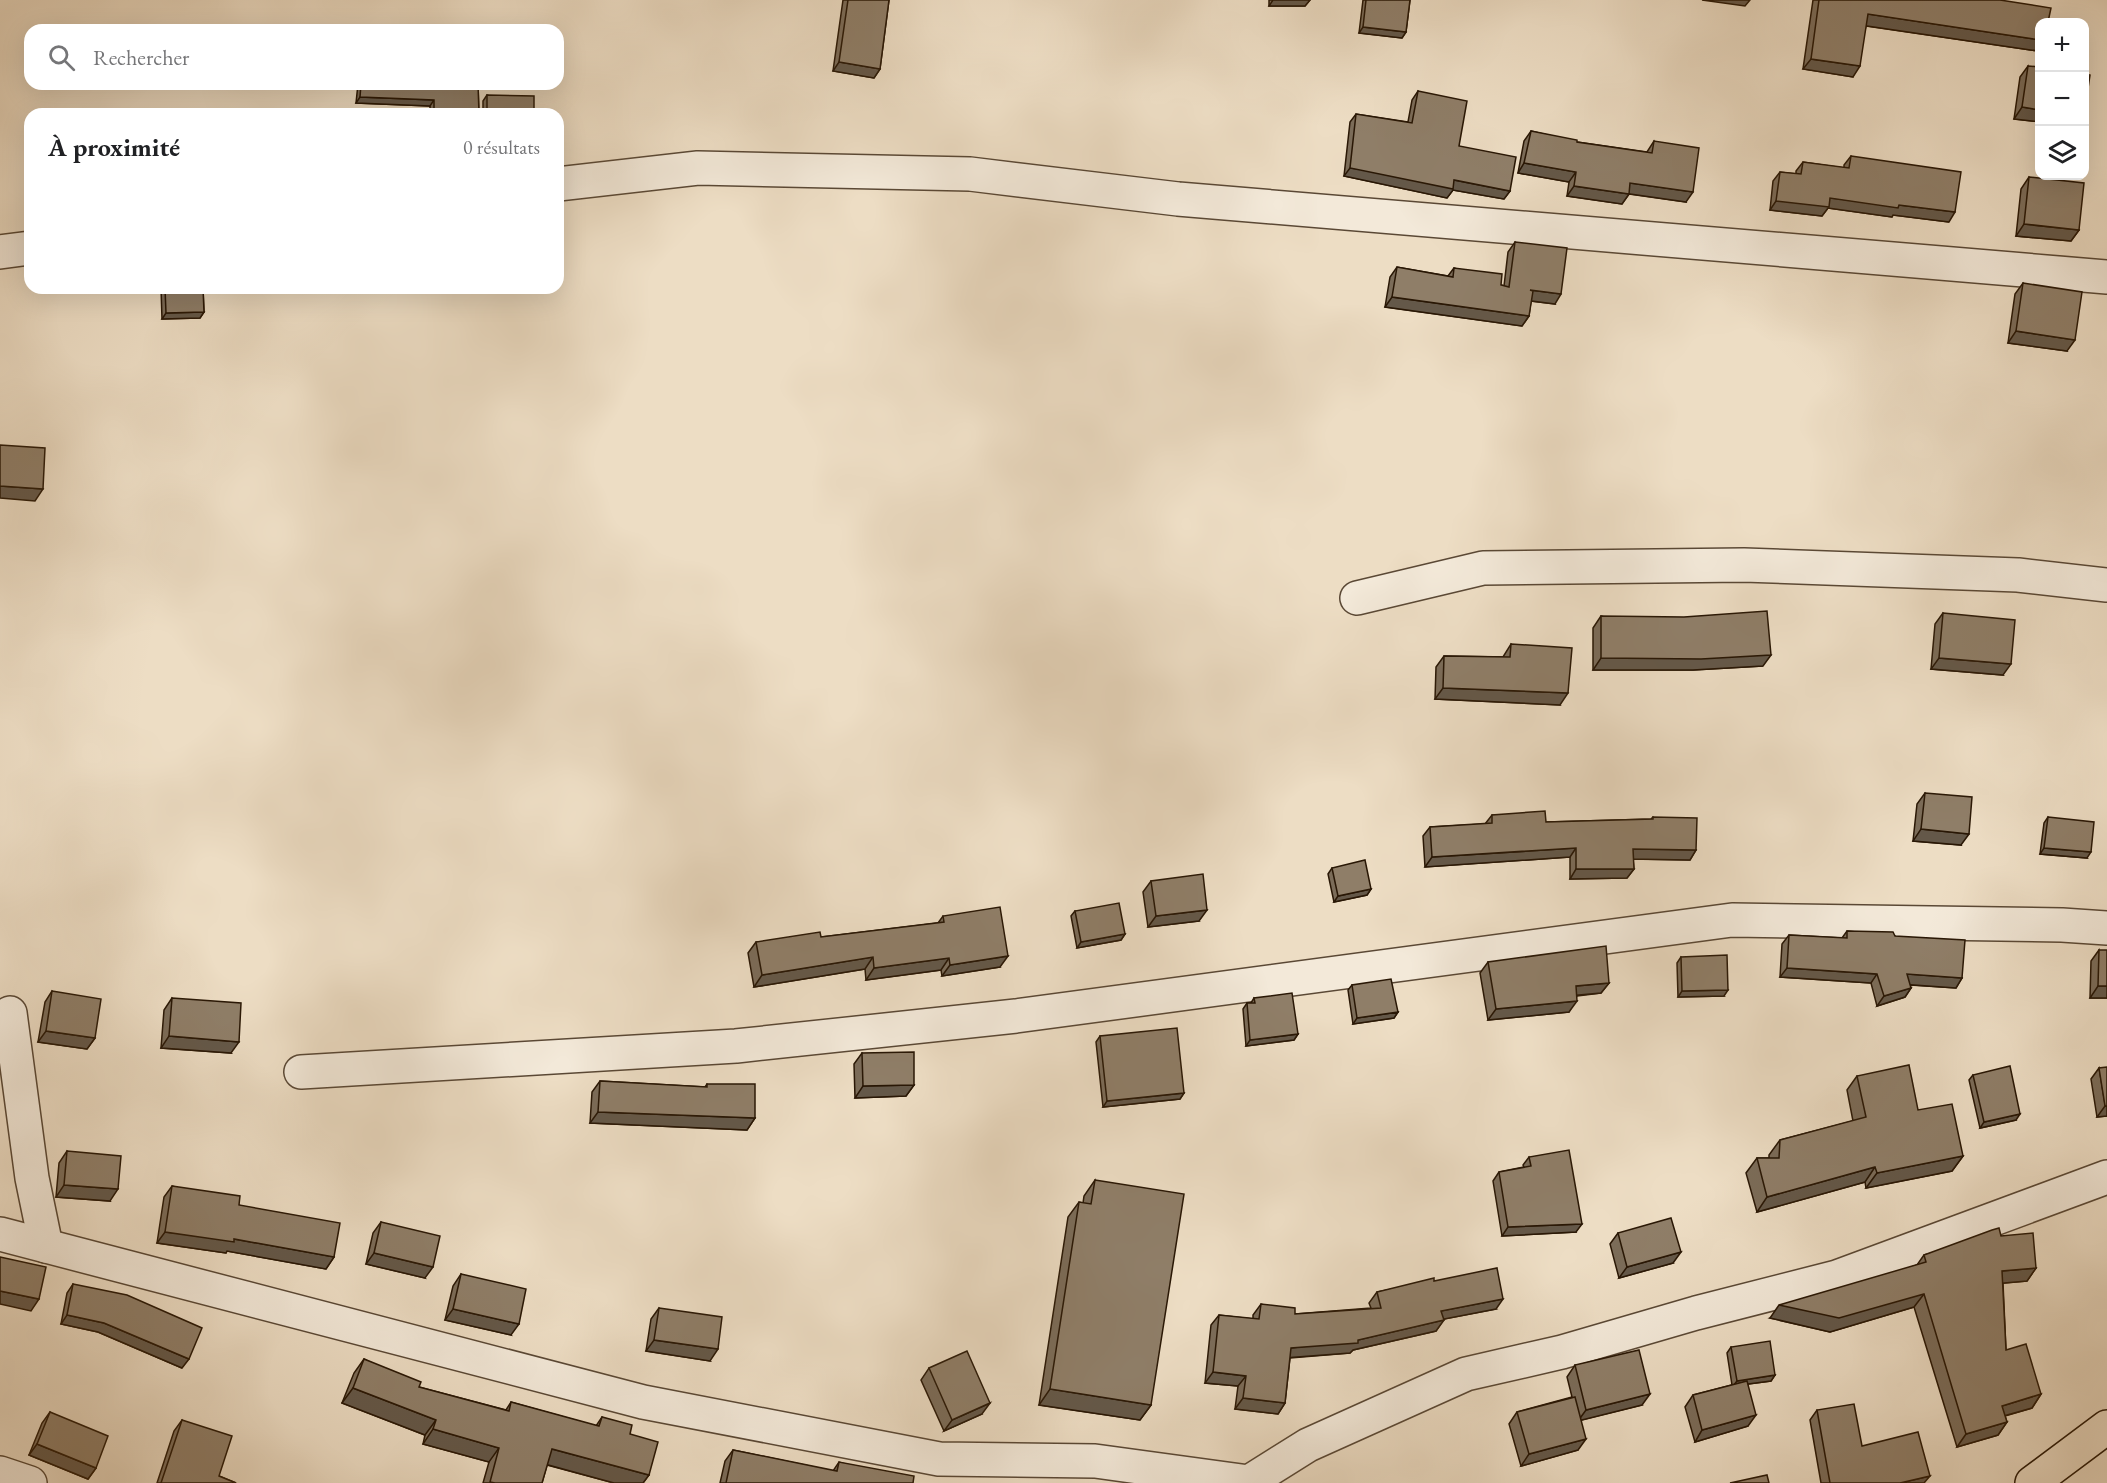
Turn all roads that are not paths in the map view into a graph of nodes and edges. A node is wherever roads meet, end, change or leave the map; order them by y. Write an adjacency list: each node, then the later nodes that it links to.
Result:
1 (564, 183): 4 (street)
2 (24, 249): 3 (street)
3 (0, 252)
4 (2107, 277)
5 (2107, 585): 6 (street)
6 (1357, 598)
7 (2107, 928): 9 (street)
8 (10, 1013): 12 (street)
9 (301, 1072)
10 (2107, 1177): 15 (street)
11 (0, 1234): 12 (street)
12 (46, 1245): 15 (street)
13 (2107, 1427): 17 (main road)
14 (0, 1473): 16 (street)
15 (1249, 1482)
16 (30, 1483)
17 (2032, 1483)

